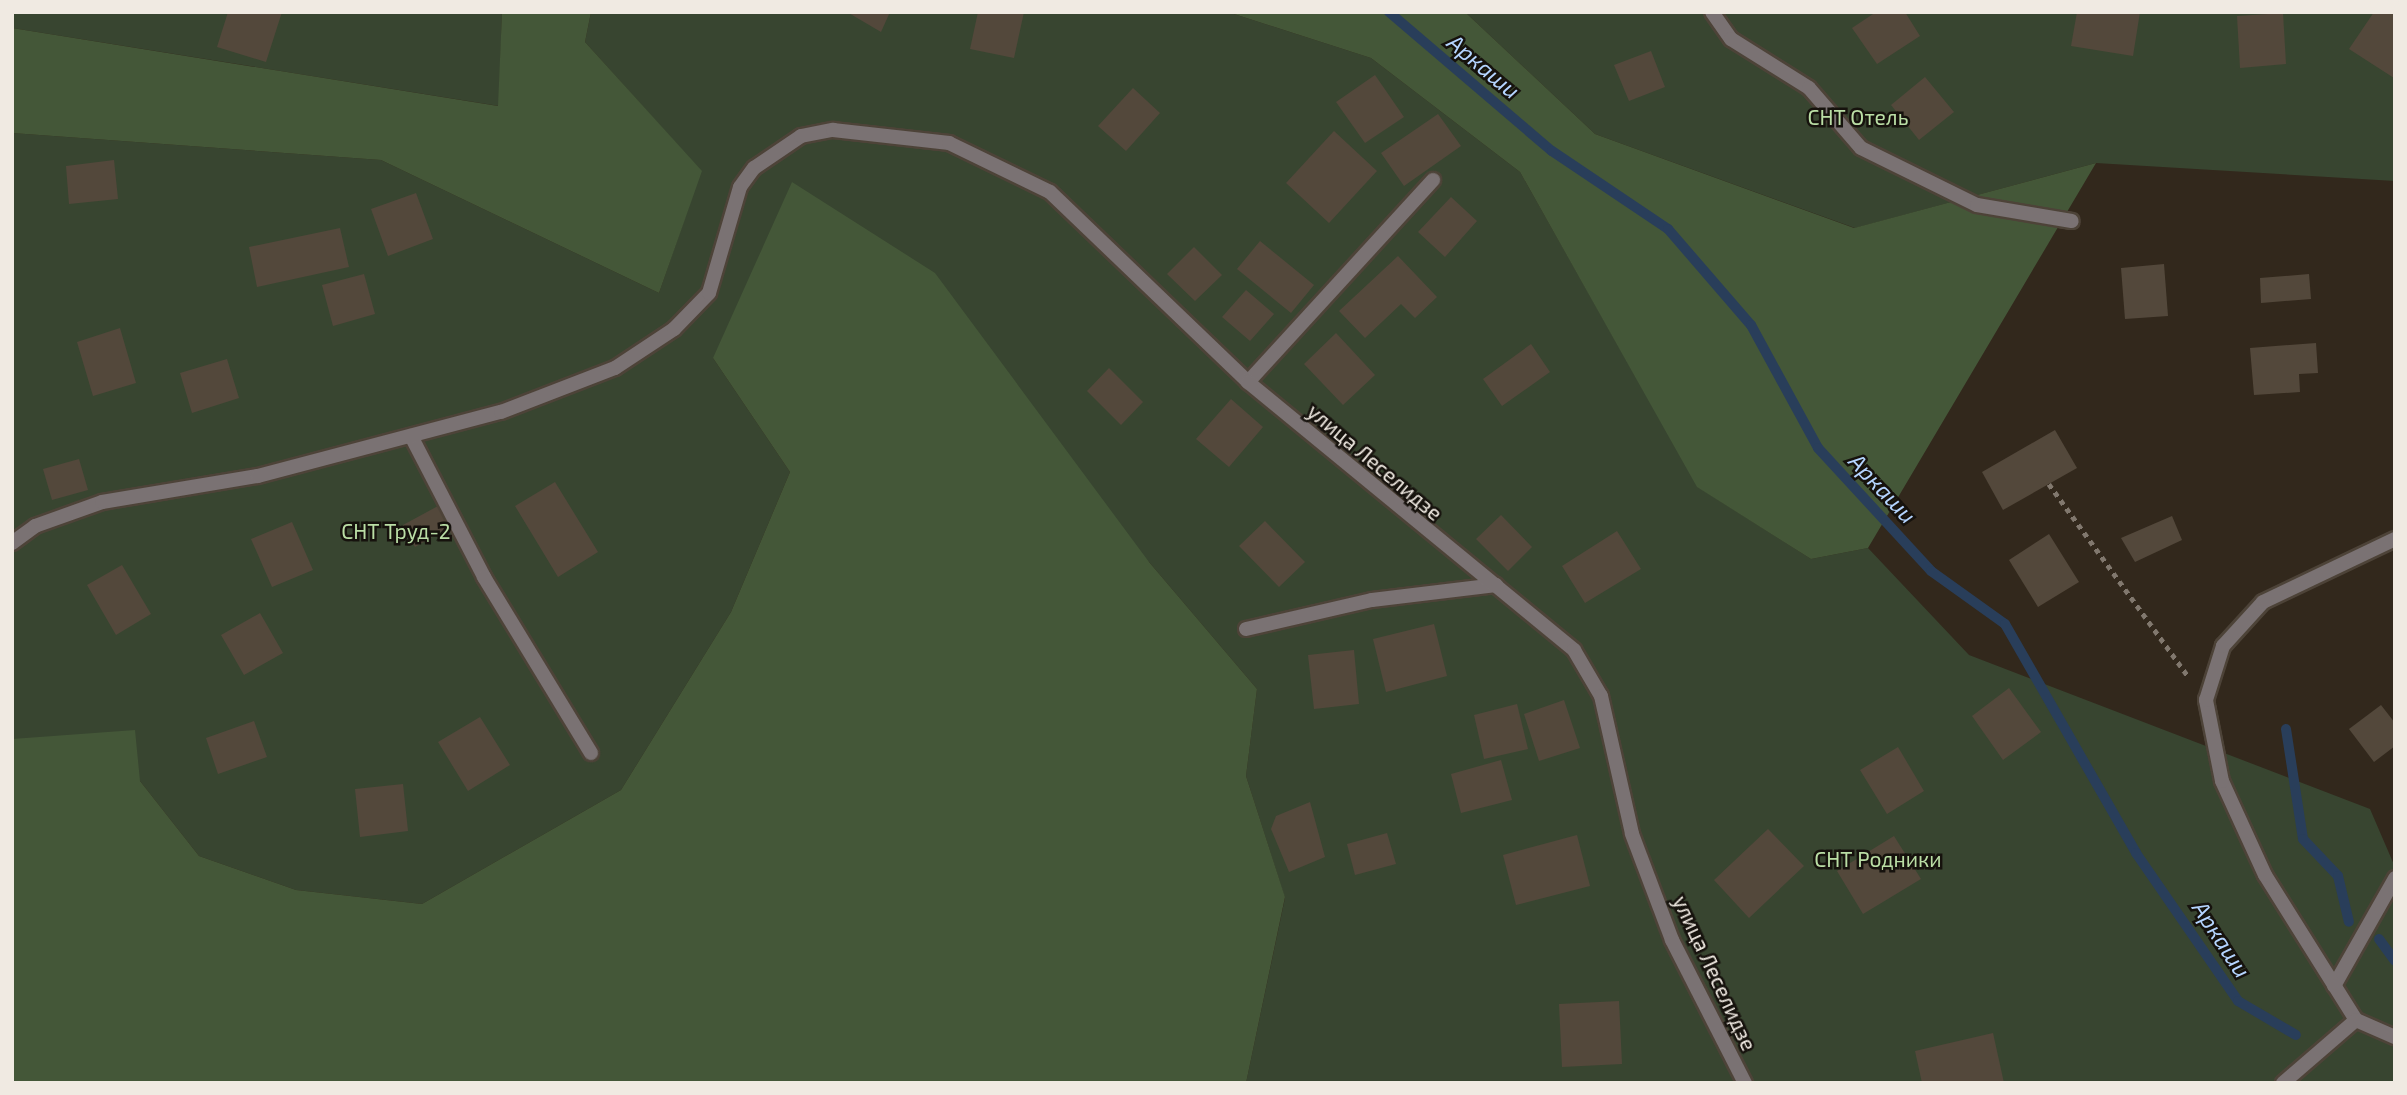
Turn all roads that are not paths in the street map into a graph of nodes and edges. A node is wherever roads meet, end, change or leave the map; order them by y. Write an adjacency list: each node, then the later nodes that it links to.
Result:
1 (1712, 12): 3 (street)
2 (1433, 180): 4 (street)
3 (2072, 221)
4 (1248, 382): 5 (street, улица Леселидзе); 8 (street, улица Леселидзе)
5 (411, 436): 7 (street); 10 (street)
6 (2395, 540): 12 (street)
7 (12, 543)
8 (1496, 585): 9 (street); 15 (street, улица Леселидзе)
9 (1246, 629)
10 (591, 752)
11 (2395, 878): 12 (street)
12 (2334, 986): 13 (street)
13 (2356, 1020): 14 (street); 16 (street)
14 (2395, 1037)
15 (1745, 1083)
16 (2283, 1083)

